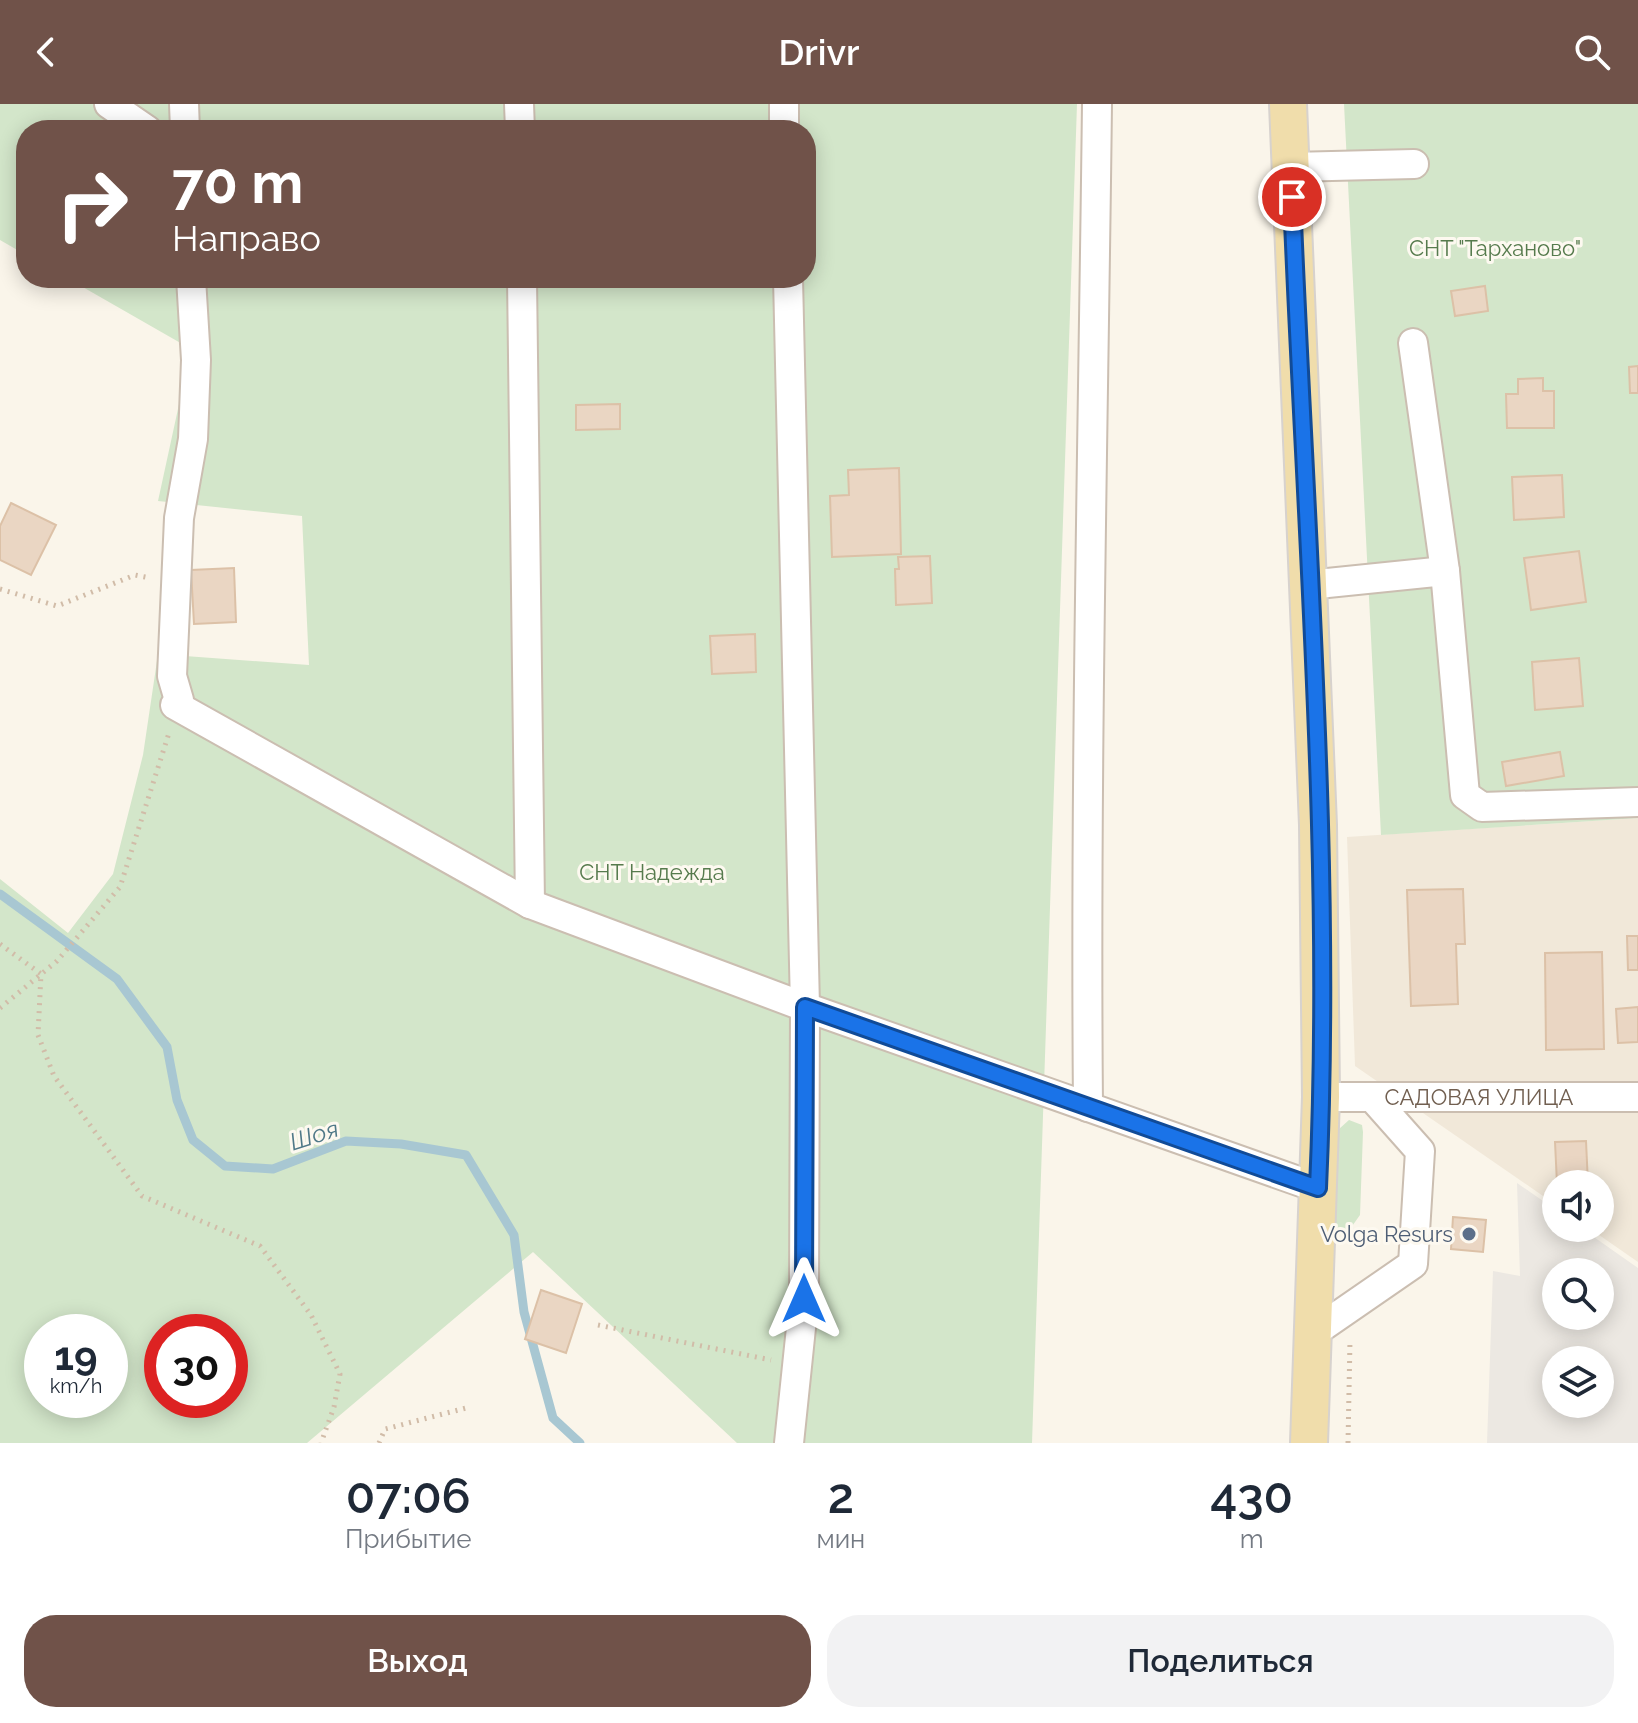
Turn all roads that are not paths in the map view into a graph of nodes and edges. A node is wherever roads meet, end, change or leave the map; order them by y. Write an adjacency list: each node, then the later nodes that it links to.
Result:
1 (109, 104): 4 (street)
2 (1097, 104): 19 (street)
3 (1288, 104): 6 (main road)
4 (132, 120)
5 (1414, 164): 6 (street)
6 (1291, 167): 12 (main road)
7 (192, 288): 14 (street)
8 (522, 288): 14 (street)
9 (788, 288): 15 (street)
10 (1413, 343): 11 (street)
11 (1445, 571): 12 (street); 13 (street)
12 (1308, 585): 16 (main road)
13 (1638, 802)
14 (530, 904): 15 (street)
15 (805, 1007): 19 (street); 22 (street)
16 (1321, 1097): 17 (street, САДОВАЯ УЛИЦА); 20 (main road)
17 (1372, 1097): 18 (street, САДОВАЯ УЛИЦА); 21 (street)
18 (1638, 1097)
19 (1088, 1107): 20 (street)
20 (1318, 1188): 21 (main road)
21 (1313, 1333): 23 (main road)
22 (789, 1443)
23 (1309, 1443)

